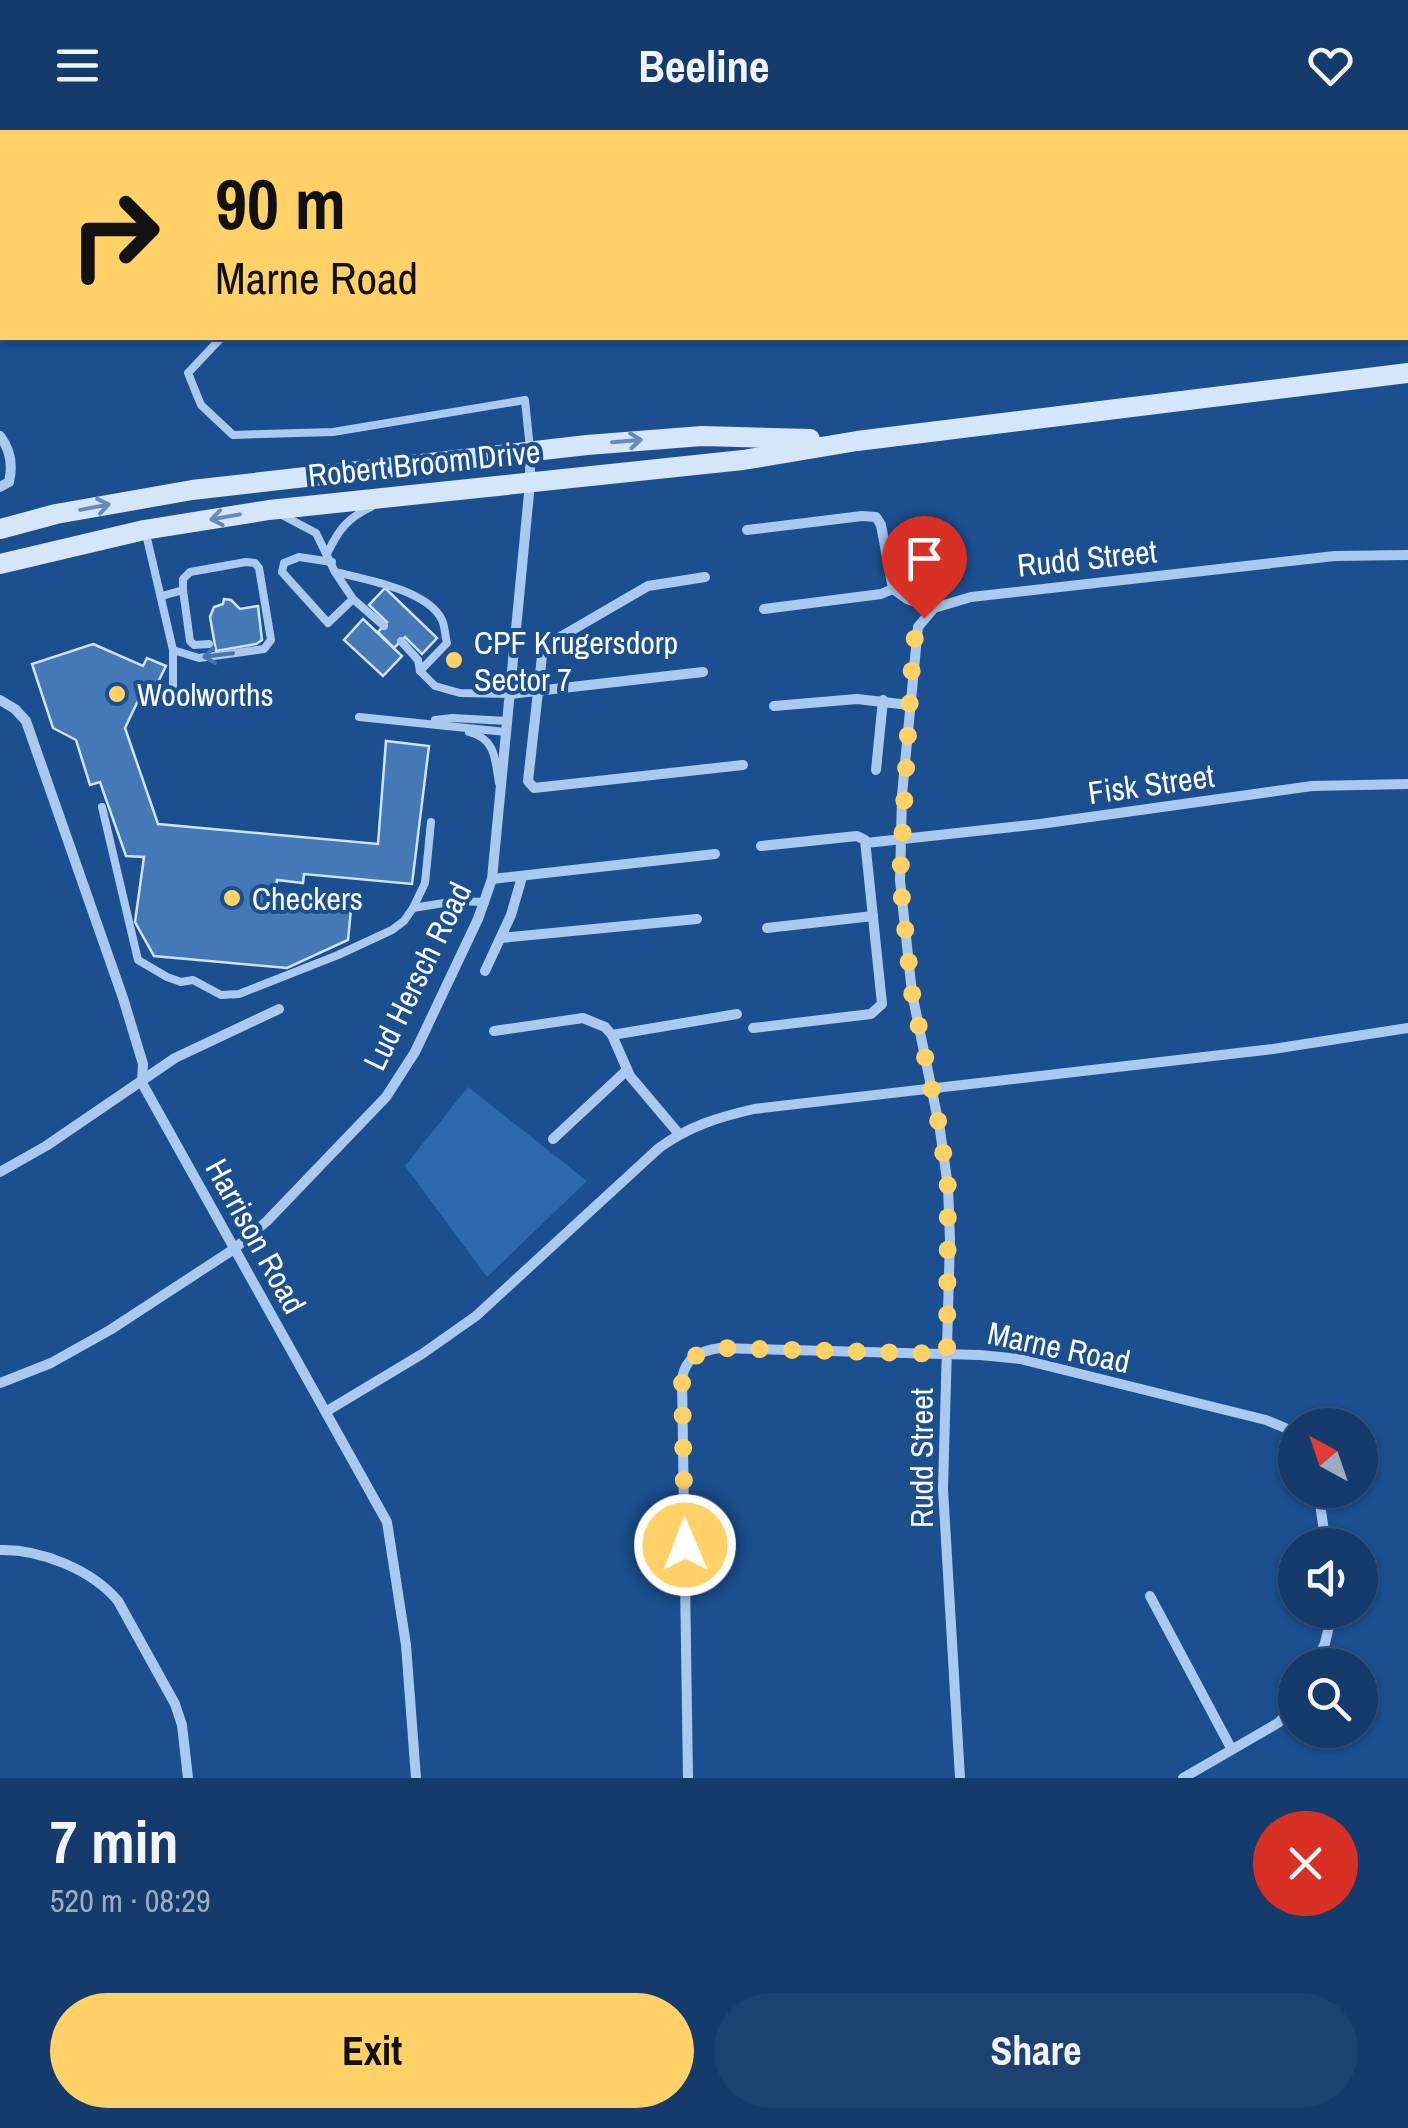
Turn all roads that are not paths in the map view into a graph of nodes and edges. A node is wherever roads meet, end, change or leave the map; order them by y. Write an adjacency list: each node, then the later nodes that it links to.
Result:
1 (219, 340): 5 (lane)
2 (1408, 374): 4 (street, Robert Broom Drive)
3 (0, 436): 7 (street)
4 (857, 441): 5 (street, Robert Broom Drive, one-way to 4); 6 (street, Robert Broom Drive)
5 (530, 453): 6 (street, Lud Hersch Road); 10 (street, Robert Broom Drive, one-way to 5)
6 (530, 483): 8 (street, Robert Broom Drive); 31 (street, Lud Hersch Road)
7 (0, 487)
8 (386, 497): 9 (street, Robert Broom Drive); 13 (lane)
9 (269, 510): 11 (street, Robert Broom Drive, one-way to 11); 13 (lane)
10 (0, 529)
11 (144, 530): 15 (street, Robert Broom Drive); 20 (lane)
12 (746, 530): 18 (street)
13 (328, 552): 16 (lane)
14 (1408, 555): 22 (street, Rudd Street)
15 (0, 564)
16 (334, 567): 21 (lane); 21 (lane); 28 (lane)
17 (706, 577): 30 (street)
18 (894, 589): 22 (street); 23 (street)
19 (183, 590): 20 (lane); 26 (lane); 27 (lane, one-way to 27)
20 (162, 596): 27 (lane)
21 (353, 599): 24 (lane)
22 (934, 608): 35 (street, Rudd Street)
23 (764, 609)
24 (384, 626)
25 (401, 641): 28 (lane)
26 (208, 644)
27 (173, 650): 33 (lane)
28 (420, 672): 31 (lane)
29 (703, 672): 30 (street)
30 (537, 693): 31 (street); 40 (street)
31 (510, 694): 39 (street, Lud Hersch Road)
32 (0, 700): 66 (street, Harrison Road)
33 (173, 700)
34 (882, 700): 35 (street); 36 (street); 41 (street)
35 (909, 704): 46 (street, Rudd Street)
36 (774, 706)
37 (359, 717): 38 (lane)
38 (420, 722): 39 (lane); 43 (lane)
39 (507, 726): 43 (street, Lud Hersch Road)
40 (743, 765)
41 (876, 770)
42 (1408, 784): 46 (street, Fisk Street)
43 (501, 798): 51 (street, Lud Hersch Road)
44 (102, 807): 53 (lane)
45 (431, 822): 53 (lane)
46 (902, 841): 47 (street, Fisk Street); 67 (street, Rudd Street)
47 (866, 842): 48 (street, Fisk Street); 54 (street)
48 (761, 846)
49 (715, 854): 50 (street)
50 (522, 877): 51 (street); 57 (street)
51 (492, 879): 52 (street, Lud Hersch Road)
52 (485, 902): 53 (lane); 71 (street, Lud Hersch Road)
53 (413, 908)
54 (873, 916): 56 (street); 61 (street)
55 (697, 919): 57 (street)
56 (767, 928)
57 (501, 938): 58 (street)
58 (485, 971)
59 (279, 1009): 66 (street)
60 (737, 1014): 64 (street)
61 (753, 1028)
62 (1408, 1028): 67 (street)
63 (494, 1031): 64 (street)
64 (612, 1035): 65 (street)
65 (626, 1071): 68 (street); 69 (street)
66 (142, 1084): 70 (street); 71 (street, Harrison Road)
67 (932, 1088): 68 (street); 72 (street, Rudd Street)
68 (679, 1134): 74 (street)
69 (553, 1139)
70 (0, 1172)
71 (234, 1249): 73 (street, Lud Hersch Road); 74 (street, Harrison Road)
72 (947, 1354): 75 (street, Marne Road); 82 (street, Marne Road); 83 (street, Rudd Street)
73 (0, 1384)
74 (327, 1411): 81 (street, Harrison Road)
75 (1278, 1425)
76 (0, 1550): 80 (street)
77 (1150, 1596): 79 (street)
78 (1278, 1723): 79 (street)
79 (1231, 1748): 84 (street)
80 (188, 1778)
81 (416, 1778)
82 (688, 1778)
83 (960, 1778)
84 (1183, 1778)

